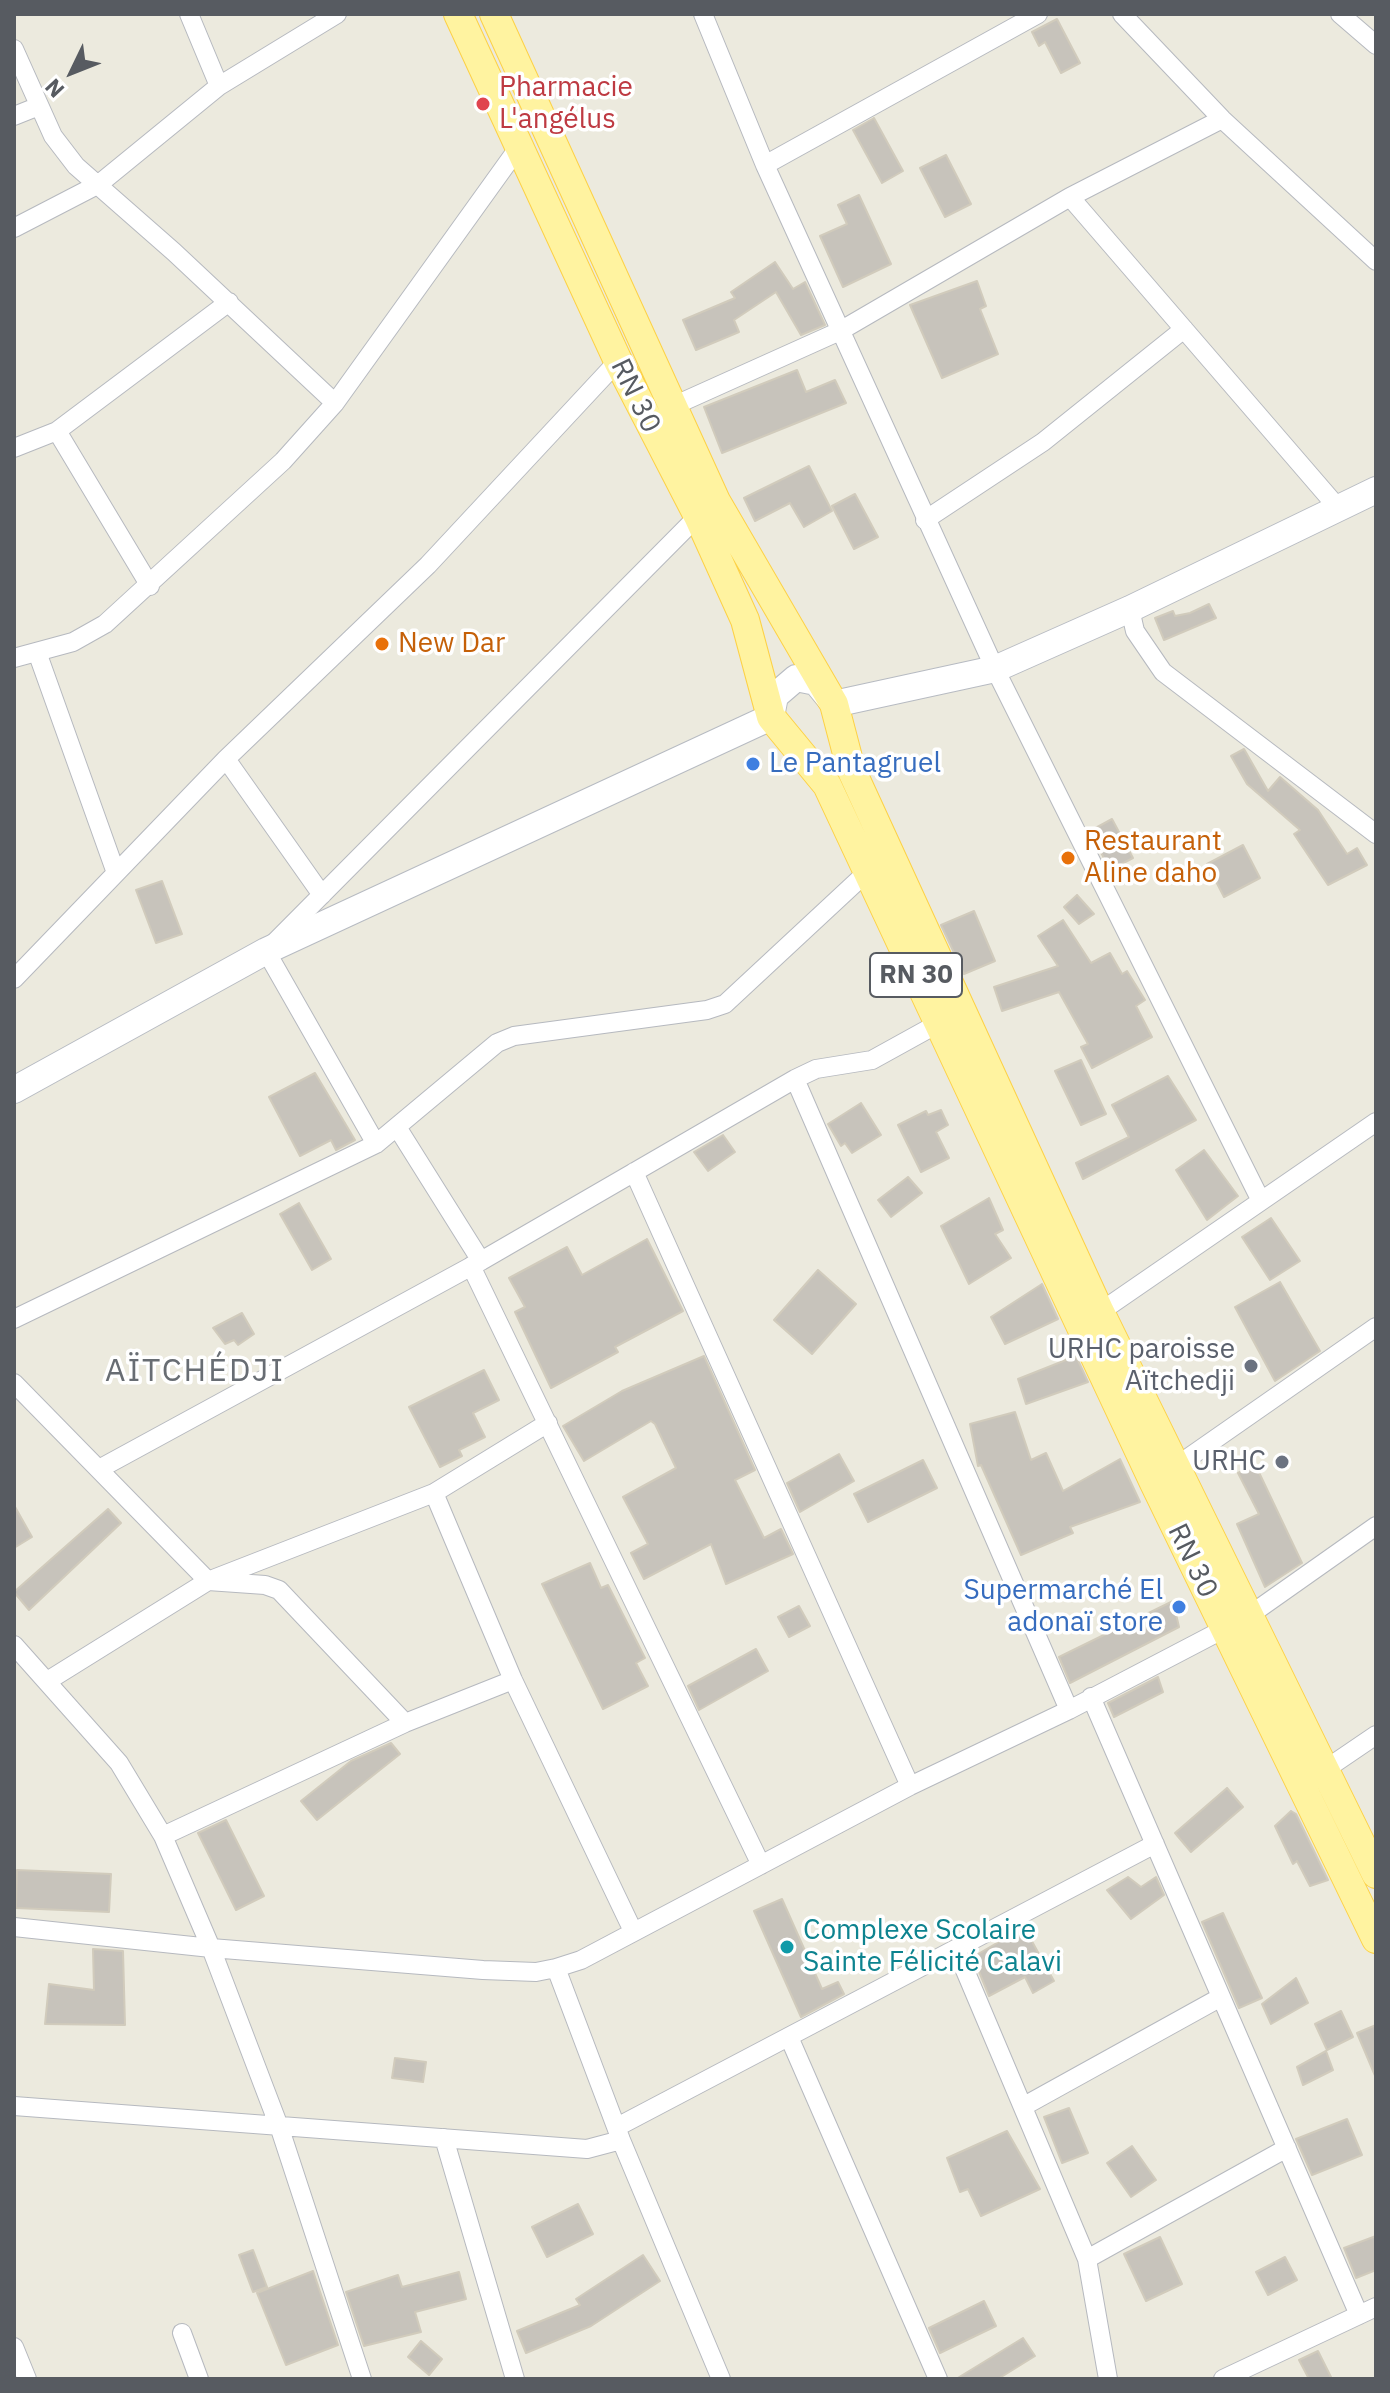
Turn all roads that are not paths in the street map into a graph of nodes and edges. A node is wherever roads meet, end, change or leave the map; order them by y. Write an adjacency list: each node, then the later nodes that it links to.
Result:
1 (189, 14): 11 (street)
2 (337, 14): 11 (street)
3 (458, 14): 15 (main road, RN 30 / RN 30)
4 (494, 14): 26 (main road, RN 30)
5 (703, 14): 16 (street)
6 (1038, 14): 16 (street)
7 (1122, 14): 14 (street)
8 (1340, 14): 9 (street)
9 (1376, 45)
10 (14, 49): 12 (street)
11 (219, 86): 17 (street)
12 (39, 106): 13 (street); 17 (street)
13 (14, 116)
14 (1222, 119): 18 (street); 20 (street)
15 (521, 144): 24 (main road, RN 30 / RN 30); 25 (street)
16 (765, 165): 23 (street)
17 (99, 184): 19 (street); 21 (street)
18 (1070, 197): 22 (street); 23 (street)
19 (14, 228)
20 (1376, 261)
21 (229, 302): 25 (street); 27 (street)
22 (1184, 329): 30 (street); 32 (street)
23 (840, 331): 26 (street); 32 (street)
24 (618, 361): 31 (main road, RN 30 / RN 30); 40 (street)
25 (335, 403): 33 (street)
26 (671, 407): 38 (main road, RN 30)
27 (57, 431): 28 (street); 33 (street)
28 (14, 448)
29 (1376, 490): 30 (street)
30 (1339, 509): 34 (street)
31 (698, 516): 39 (main road, RN 30 / RN 30); 44 (street)
32 (925, 520): 37 (street)
33 (150, 586): 35 (street)
34 (1130, 609): 37 (street); 41 (street)
35 (37, 652): 36 (street); 43 (street)
36 (14, 658)
37 (995, 669): 38 (street); 54 (street)
38 (834, 704): 39 (street); 56 (main road, RN 30)
39 (771, 717): 42 (main road, RN 30 / RN 30); 45 (street)
40 (226, 759): 43 (street); 44 (street)
41 (1376, 834)
42 (867, 872): 47 (main road, RN 30 / RN 30); 51 (street)
43 (116, 873): 46 (street)
44 (322, 895): 45 (street)
45 (266, 951): 49 (street); 52 (street)
46 (14, 979)
47 (939, 1023): 48 (street); 66 (main road, RN 30 / RN 30)
48 (795, 1079): 53 (street); 71 (street)
49 (14, 1090)
50 (1376, 1122): 54 (street)
51 (397, 1127): 52 (street); 55 (street)
52 (376, 1144): 57 (street)
53 (634, 1172): 55 (street); 75 (street)
54 (1261, 1201): 56 (street)
55 (476, 1264): 60 (street); 62 (street)
56 (1100, 1312): 61 (main road, RN 30)
57 (14, 1319)
58 (1376, 1327): 61 (street)
59 (14, 1383): 62 (street)
60 (548, 1423): 63 (street); 78 (street)
61 (1178, 1465): 66 (main road, RN 30)
62 (99, 1469): 65 (street)
63 (434, 1493): 65 (street); 69 (street)
64 (1376, 1526): 66 (street)
65 (208, 1581): 68 (street); 72 (street)
66 (1236, 1622): 70 (street); 74 (main road, RN 30); 82 (main road, RN 30 / RN 30)
67 (14, 1645): 68 (street)
68 (49, 1680): 76 (street)
69 (513, 1680): 72 (street); 81 (street)
70 (1091, 1697): 71 (street); 77 (street)
71 (1069, 1710): 75 (street)
72 (405, 1723): 76 (street)
73 (1376, 1735): 74 (street)
74 (1326, 1769): 79 (main road, RN 30)
75 (910, 1786): 78 (street)
76 (163, 1836): 83 (street)
77 (1155, 1844): 84 (street); 86 (street)
78 (761, 1865): 81 (street)
79 (1376, 1874)
80 (14, 1927): 83 (street)
81 (633, 1931): 85 (street)
82 (1376, 1939)
83 (211, 1948): 85 (street); 90 (street)
84 (956, 1949): 87 (street); 89 (street)
85 (556, 1968): 91 (street)
86 (1221, 1997): 89 (street); 93 (street)
87 (789, 2037): 91 (street); 103 (street)
88 (14, 2106): 90 (street)
89 (1024, 2106): 94 (street)
90 (280, 2129): 92 (street); 100 (street)
91 (619, 2134): 92 (street); 102 (street)
92 (444, 2138): 101 (street)
93 (1287, 2148): 94 (street); 95 (street)
94 (1087, 2259): 104 (street)
95 (1368, 2311): 105 (street)
96 (182, 2333): 99 (street)
97 (14, 2347): 98 (street)
98 (27, 2379)
99 (199, 2379)
100 (362, 2379)
101 (515, 2379)
102 (721, 2379)
103 (938, 2379)
104 (1108, 2379)
105 (1223, 2379)

